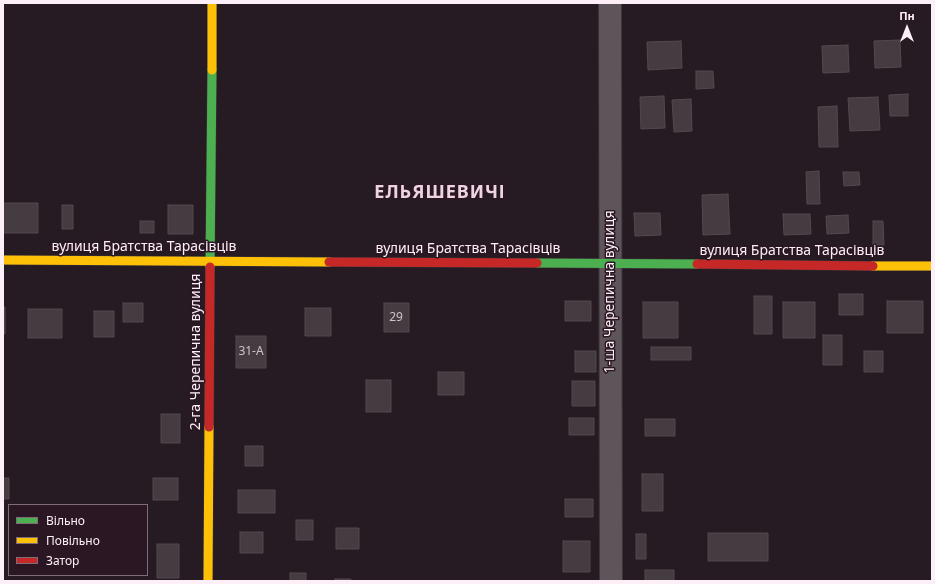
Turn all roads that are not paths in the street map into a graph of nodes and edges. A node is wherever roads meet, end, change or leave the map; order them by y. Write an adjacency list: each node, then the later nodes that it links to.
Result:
1 (212, 3): 4 (street, 2-га Черепична вулиця)
2 (610, 3): 5 (street, 1-ша Черепична вулиця)
3 (3, 260): 4 (street, вулиця Братства Тарасівців)
4 (210, 261): 5 (street, вулиця Братства Тарасівців); 7 (street, 2-га Черепична вулиця)
5 (610, 264): 6 (street, вулиця Братства Тарасівців); 8 (street, 1-ша Черепична вулиця)
6 (932, 266)
7 (208, 581)
8 (611, 581)

